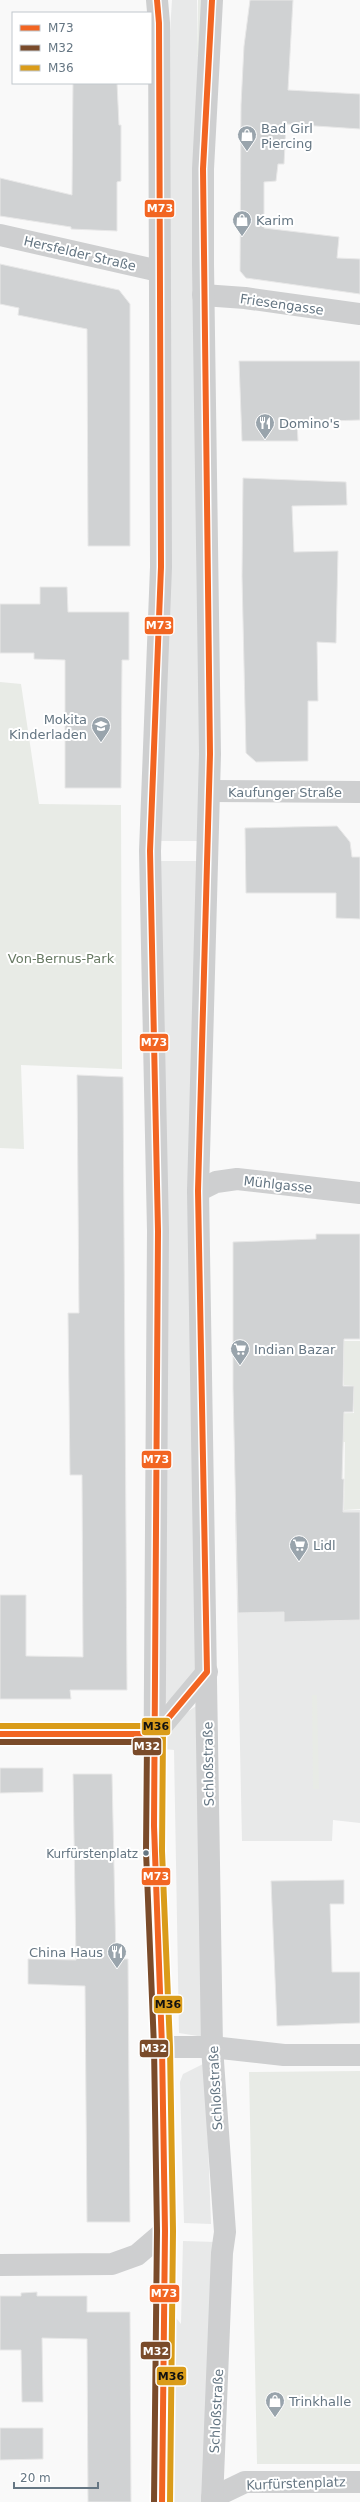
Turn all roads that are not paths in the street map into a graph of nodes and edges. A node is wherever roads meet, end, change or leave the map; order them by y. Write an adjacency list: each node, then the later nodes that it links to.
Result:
1 (157, 0): 4 (street)
2 (212, 0): 5 (street, Schloßstraße)
3 (0, 235): 4 (street, Hersfelder Straße)
4 (159, 271): 13 (street)
5 (203, 295): 6 (street, Friesengasse); 7 (street, Schloßstraße)
6 (360, 314)
7 (210, 791): 8 (street, Kaufunger Straße); 9 (street, Schloßstraße)
8 (360, 792)
9 (198, 1191): 10 (street, Mühlgasse); 11 (street, Schloßstraße)
10 (360, 1192)
11 (206, 1672): 13 (street); 15 (street, Schloßstraße)
12 (0, 1734): 13 (street)
13 (155, 1734): 14 (street)
14 (162, 2047): 15 (street); 17 (street)
15 (212, 2047): 16 (street); 20 (street, Schloßstraße)
16 (360, 2055)
17 (164, 2231): 18 (street); 21 (street)
18 (0, 2265)
19 (360, 2482): 20 (street, Kurfürstenplatz)
20 (212, 2500)
21 (162, 2502)

